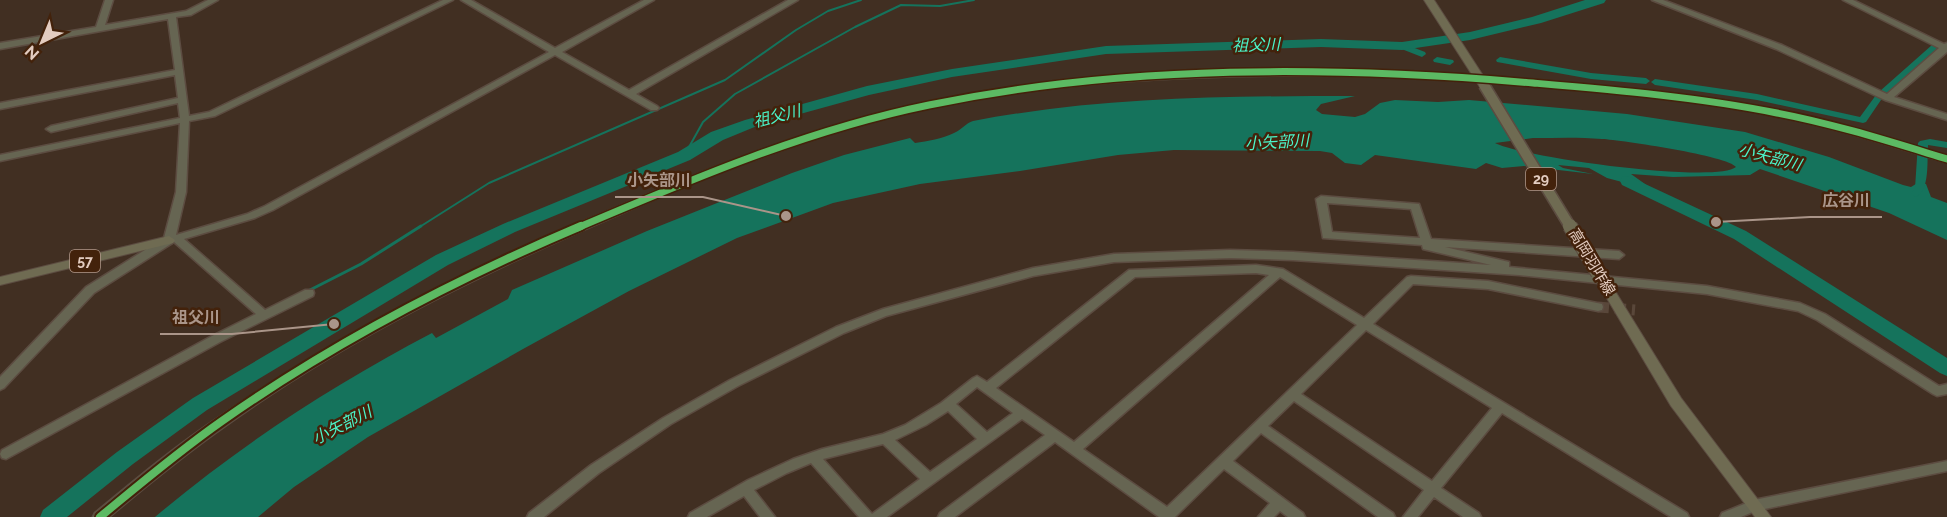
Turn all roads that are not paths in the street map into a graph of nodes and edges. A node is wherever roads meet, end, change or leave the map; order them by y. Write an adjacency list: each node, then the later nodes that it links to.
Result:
1 (109, 0): 11 (street)
2 (214, 0): 10 (street)
3 (449, 0): 23 (street)
4 (465, 0): 14 (street)
5 (650, 0): 14 (street)
6 (794, 0): 17 (street)
7 (1429, 0): 16 (main road, 高岡羽咋線 / 29)
8 (1656, 0): 18 (street)
9 (1847, 0): 13 (street)
10 (172, 15): 11 (street); 15 (street)
11 (100, 28): 12 (street)
12 (0, 46)
13 (1946, 48): 18 (street)
14 (555, 51): 17 (street); 27 (street)
15 (179, 72): 19 (street); 20 (street)
16 (1482, 81): 26 (street); 32 (main road, 高岡羽咋線 / 29, bridge); 60 (street)
17 (629, 94): 21 (street)
18 (1888, 98): 22 (street)
19 (182, 100): 23 (street); 24 (street)
20 (0, 106)
21 (654, 108)
22 (1947, 117)
23 (185, 118): 25 (street); 27 (street)
24 (51, 129)
25 (0, 158)
26 (1947, 159)
27 (173, 239): 33 (main road, 57); 36 (street); 38 (street)
28 (1421, 242): 28 (street); 29 (street); 30 (street)
29 (1619, 255)
30 (1519, 271): 32 (street); 61 (street)
31 (1279, 272): 37 (street); 39 (street); 49 (street)
32 (1600, 276): 40 (street); 58 (main road, 高岡羽咋線 / 29)
33 (0, 281)
34 (309, 293): 36 (street)
35 (1598, 307): 37 (street)
36 (263, 314): 50 (street)
37 (1366, 325): 41 (street); 43 (street)
38 (0, 385)
39 (987, 388): 42 (street); 44 (street)
40 (1942, 390)
41 (1294, 395): 45 (street); 56 (street)
42 (949, 405): 47 (street); 48 (street)
43 (1500, 406): 56 (street); 72 (street)
44 (1022, 412): 46 (street); 48 (street)
45 (1261, 427): 52 (street); 69 (street)
46 (1055, 435): 49 (street); 66 (street)
47 (886, 439): 51 (street); 54 (street)
48 (986, 440): 54 (street)
49 (1074, 449): 59 (street)
50 (6, 454)
51 (813, 457): 55 (street); 64 (street)
52 (1225, 462): 57 (street); 59 (street)
53 (1947, 466): 58 (street)
54 (930, 480): 65 (street)
55 (746, 489): 62 (street); 63 (street)
56 (1432, 489): 70 (street); 71 (street)
57 (1279, 503): 67 (street); 68 (street)
58 (1754, 506): 73 (street); 74 (main road, 高岡羽咋線 / 29)
59 (1167, 516)
60 (100, 517)
61 (534, 517)
62 (695, 517)
63 (768, 517)
64 (867, 517)
65 (877, 517)
66 (945, 517)
67 (1265, 517)
68 (1298, 517)
69 (1388, 517)
70 (1410, 517)
71 (1474, 517)
72 (1682, 517)
73 (1727, 517)
74 (1764, 517)

